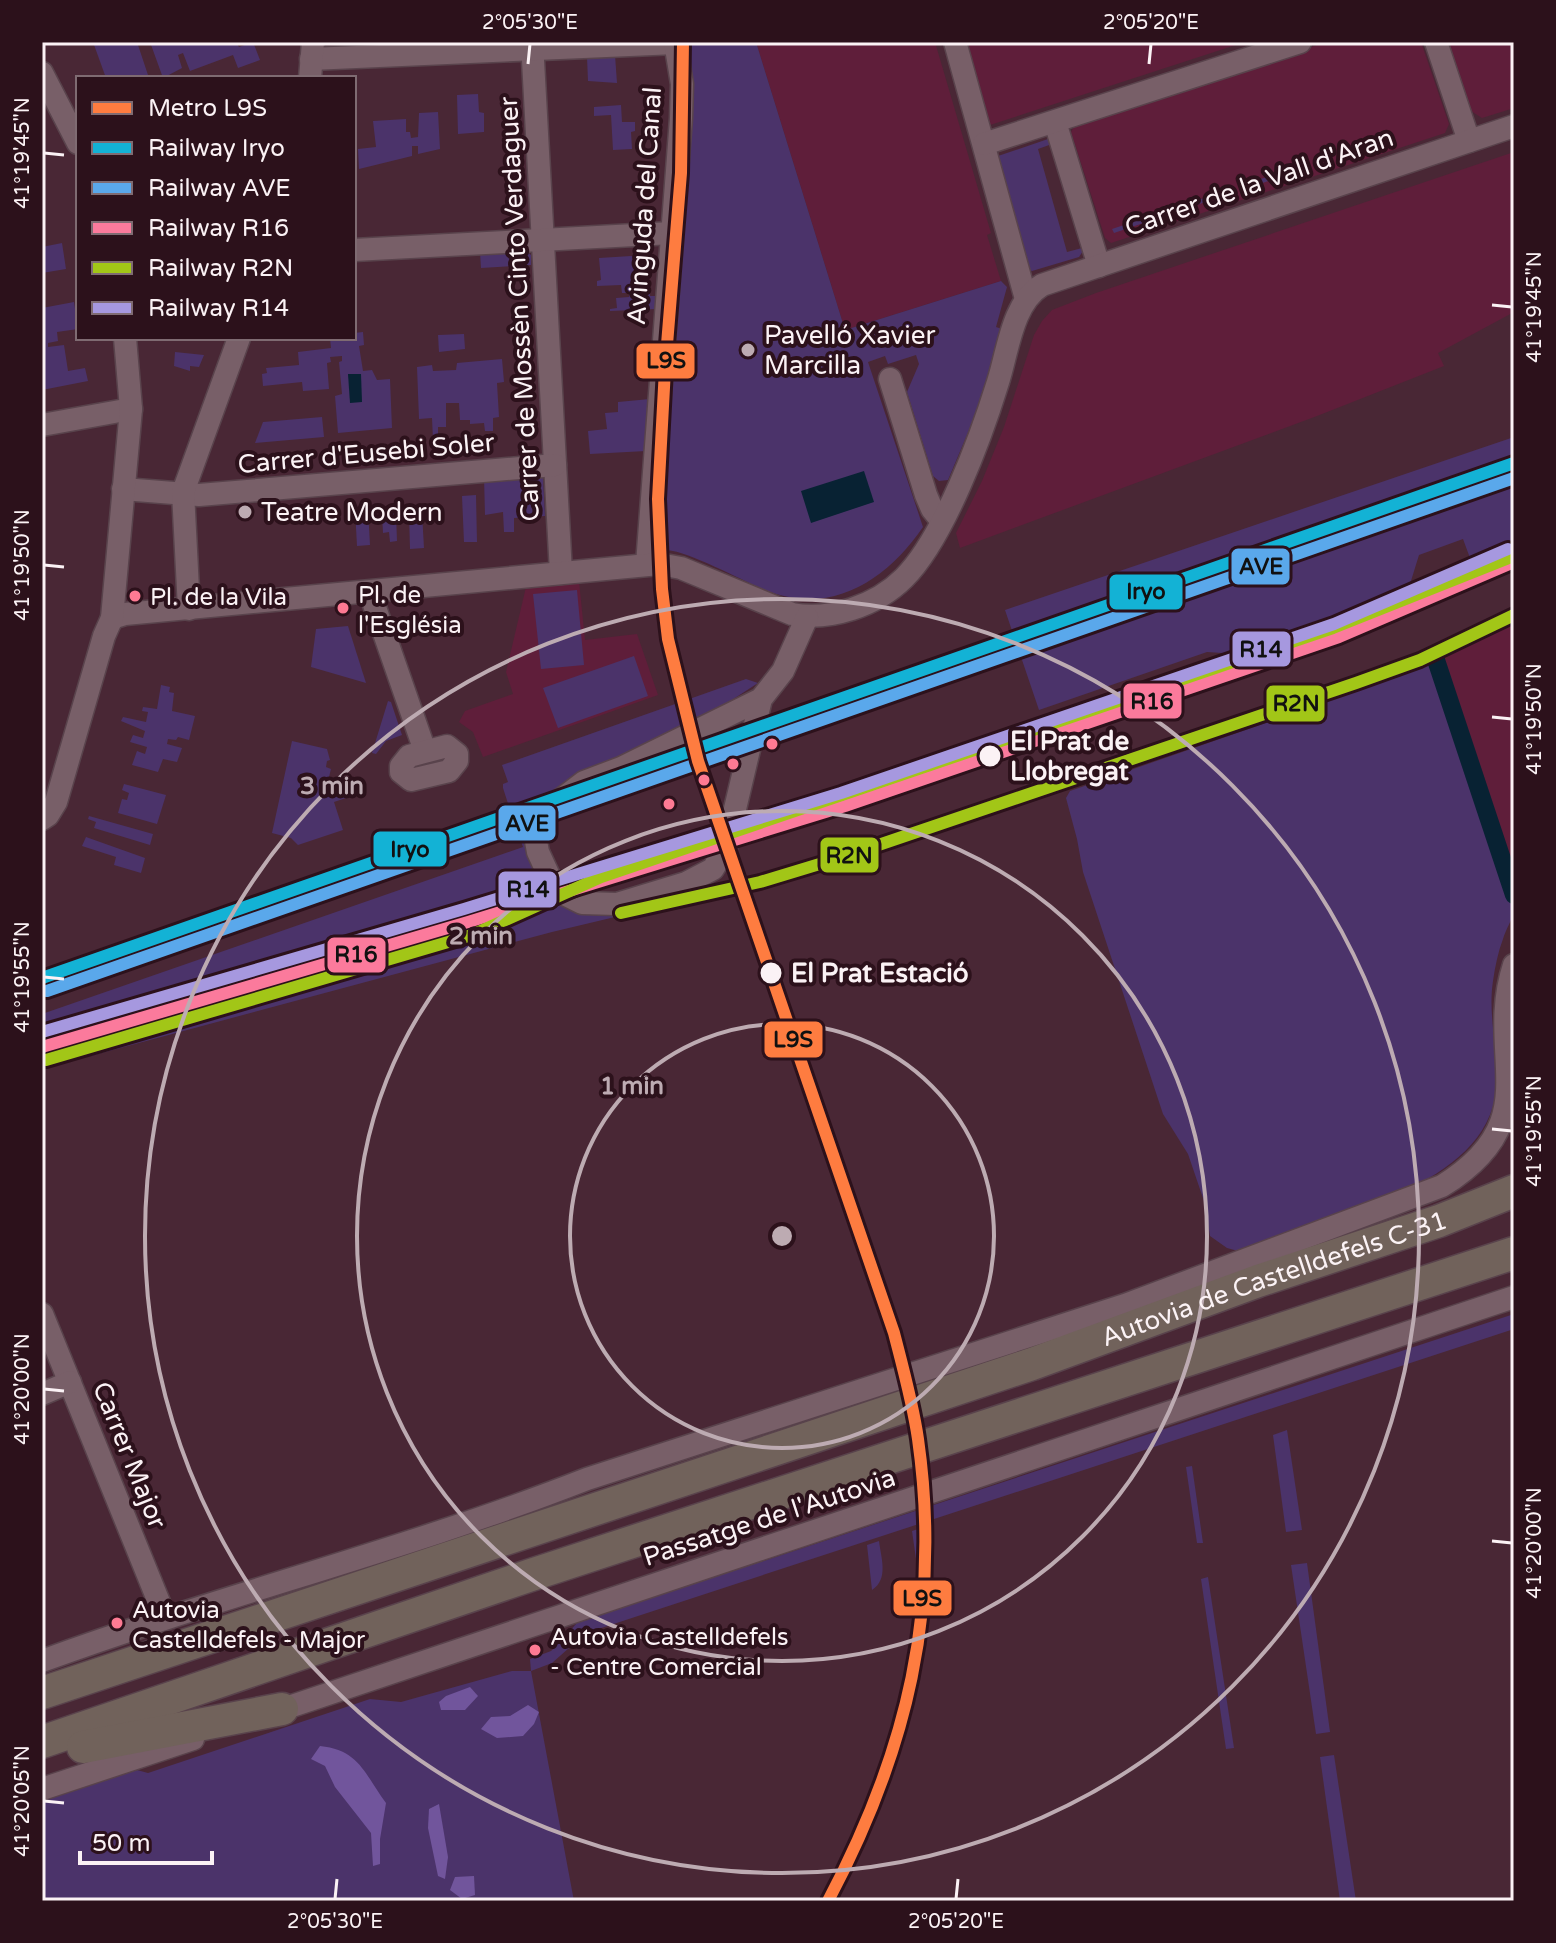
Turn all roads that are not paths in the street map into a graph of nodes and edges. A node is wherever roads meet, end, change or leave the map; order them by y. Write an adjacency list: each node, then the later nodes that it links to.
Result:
1 (676, 42): 5 (street); 13 (street, Avinguda del Canal)
2 (955, 42): 12 (street)
3 (1300, 42): 8 (street)
4 (1436, 42): 11 (street)
5 (532, 46): 6 (street); 14 (street, Carrer de Mossèn Cinto Verdaguer)
6 (311, 64)
7 (42, 73): 10 (street)
8 (1055, 122): 12 (street); 16 (street)
9 (1514, 126): 11 (street, Carrer de la Vall d'Aran)
10 (76, 139)
11 (1469, 141): 16 (street, Carrer de la Vall d'Aran)
12 (984, 144): 17 (street)
13 (672, 233): 14 (street); 27 (street, Avinguda del Canal)
14 (544, 240): 15 (street); 23 (street, Carrer de Mossèn Cinto Verdaguer)
15 (356, 250)
16 (1099, 266): 17 (street, Carrer de la Vall d'Aran)
17 (1026, 299): 26 (street)
18 (125, 340): 21 (street)
19 (238, 340): 25 (street)
20 (890, 379): 26 (street)
21 (131, 409): 22 (street); 24 (street)
22 (42, 425)
23 (555, 465): 25 (street, Carrer d'Eusebi Soler); 28 (street, Carrer de Mossèn Cinto Verdaguer)
24 (123, 489): 25 (street, Carrer d'Eusebi Soler); 32 (street)
25 (183, 492): 30 (street)
26 (941, 520): 31 (street)
27 (647, 564): 28 (street); 31 (street)
28 (561, 573): 29 (street)
29 (370, 593): 30 (street); 34 (street)
30 (194, 608): 32 (street)
31 (807, 617): 33 (street)
32 (112, 618): 35 (street)
33 (761, 699): 33 (street)
34 (425, 751)
35 (63, 774): 36 (street); 37 (street)
36 (46, 797): 37 (street)
37 (42, 820)
38 (1514, 965): 47 (street)
39 (1514, 1191): 44 (highway, Autovia de Castelldefels C-31)
40 (1514, 1214): 44 (highway)
41 (1514, 1253): 51 (highway)
42 (1514, 1297): 50 (street, Passatge de l'Autovia)
43 (42, 1314): 45 (street, Carrer Major)
44 (1032, 1364): 49 (highway)
45 (70, 1382): 46 (street); 47 (street, Carrer Major)
46 (42, 1394)
47 (165, 1617): 48 (street)
48 (42, 1661)
49 (42, 1693)
50 (282, 1709): 52 (highway); 53 (street, Passatge de l'Autovia)
51 (42, 1742)
52 (42, 1761)
53 (42, 1789)

